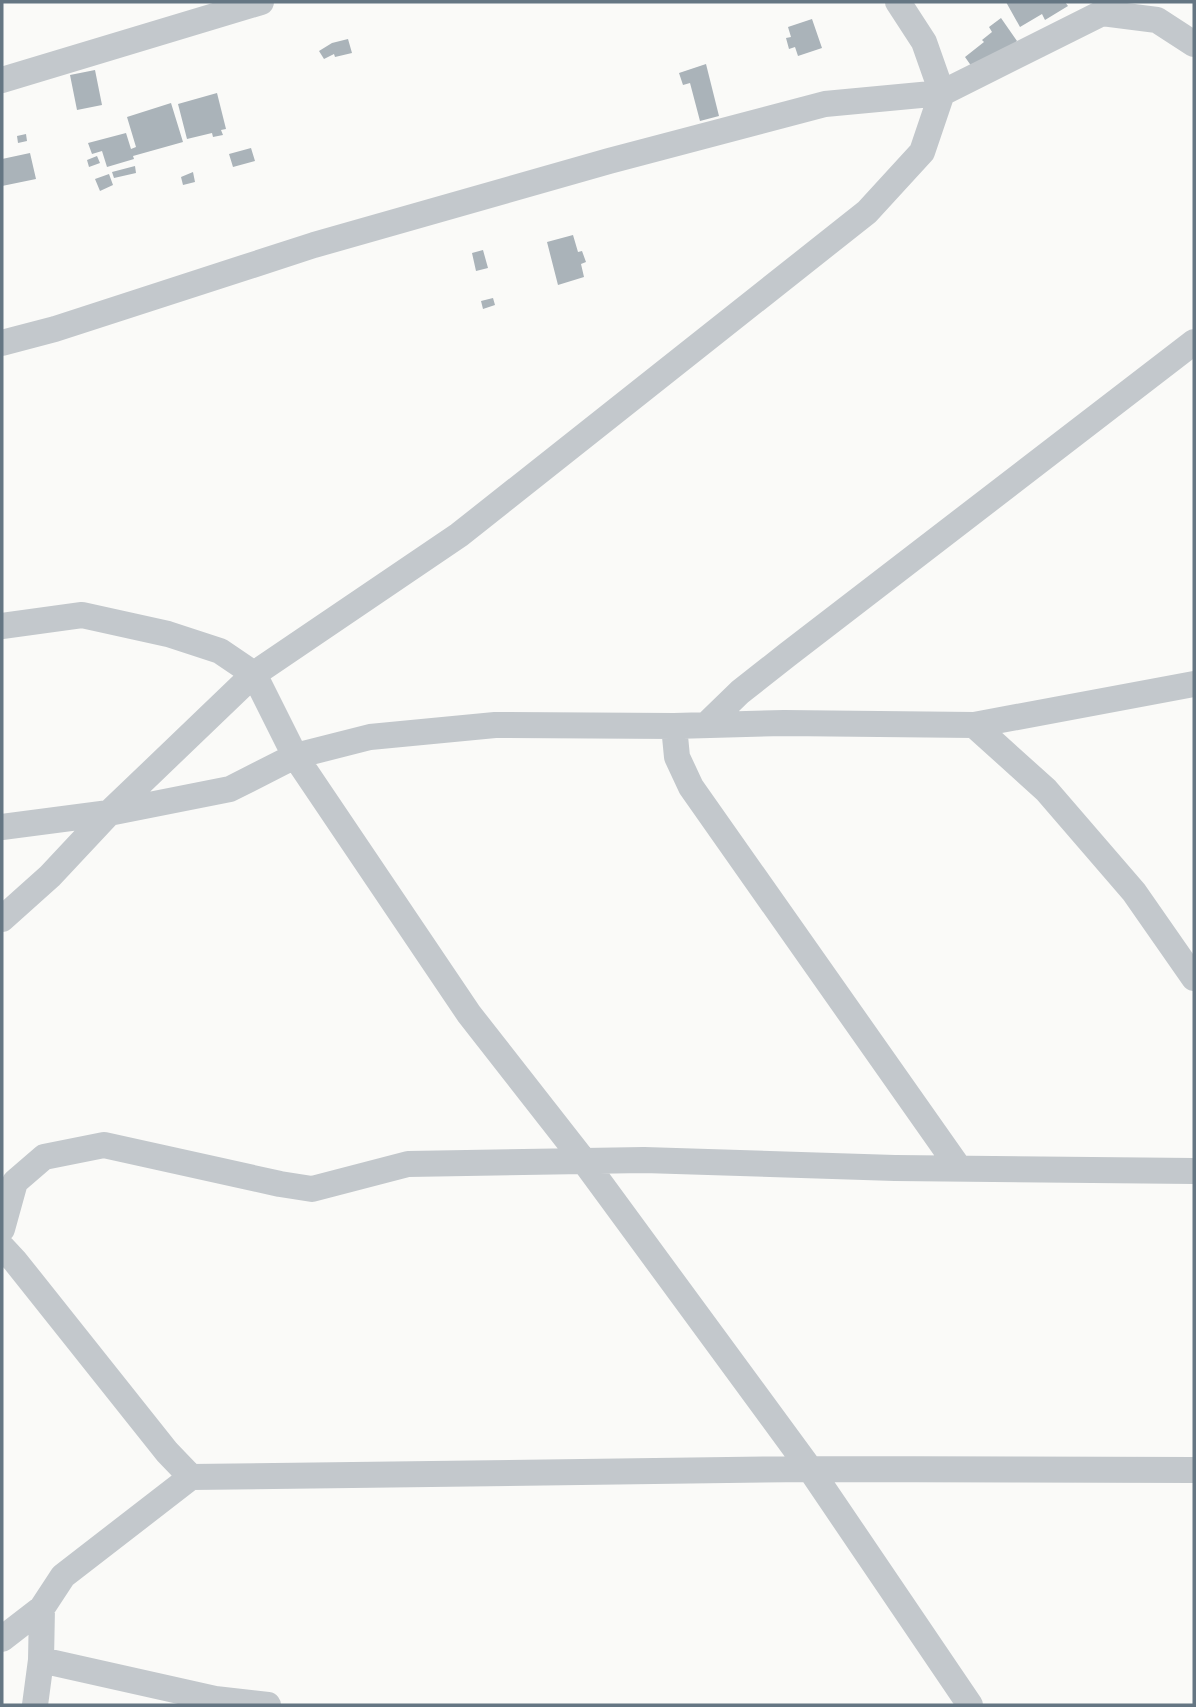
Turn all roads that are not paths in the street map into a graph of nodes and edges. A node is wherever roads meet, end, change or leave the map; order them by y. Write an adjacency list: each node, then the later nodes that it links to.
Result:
1 (261, 2): 5 (street)
2 (898, 2): 6 (street)
3 (1098, 8): 4 (street); 6 (street)
4 (1194, 44)
5 (2, 79)
6 (942, 93): 8 (street); 10 (street)
7 (1194, 342): 12 (street)
8 (2, 344)
9 (2, 626): 10 (street)
10 (254, 674): 15 (street); 16 (street)
11 (1194, 684): 13 (street)
12 (706, 725): 13 (street); 14 (street)
13 (974, 725): 19 (street)
14 (674, 726): 15 (street); 21 (street)
15 (295, 756): 16 (street); 20 (street)
16 (109, 813): 17 (street); 18 (street)
17 (2, 827)
18 (2, 919)
19 (1194, 978)
20 (584, 1161): 21 (street); 23 (street); 25 (street)
21 (959, 1168): 22 (street)
22 (1194, 1171)
23 (2, 1229)
24 (6, 1260): 27 (street)
25 (810, 1469): 26 (street); 27 (street); 33 (street)
26 (1194, 1470)
27 (191, 1477): 28 (street)
28 (43, 1608): 29 (street); 30 (street)
29 (2, 1639)
30 (41, 1661): 31 (street); 32 (street)
31 (35, 1705)
32 (268, 1705)
33 (970, 1705)

